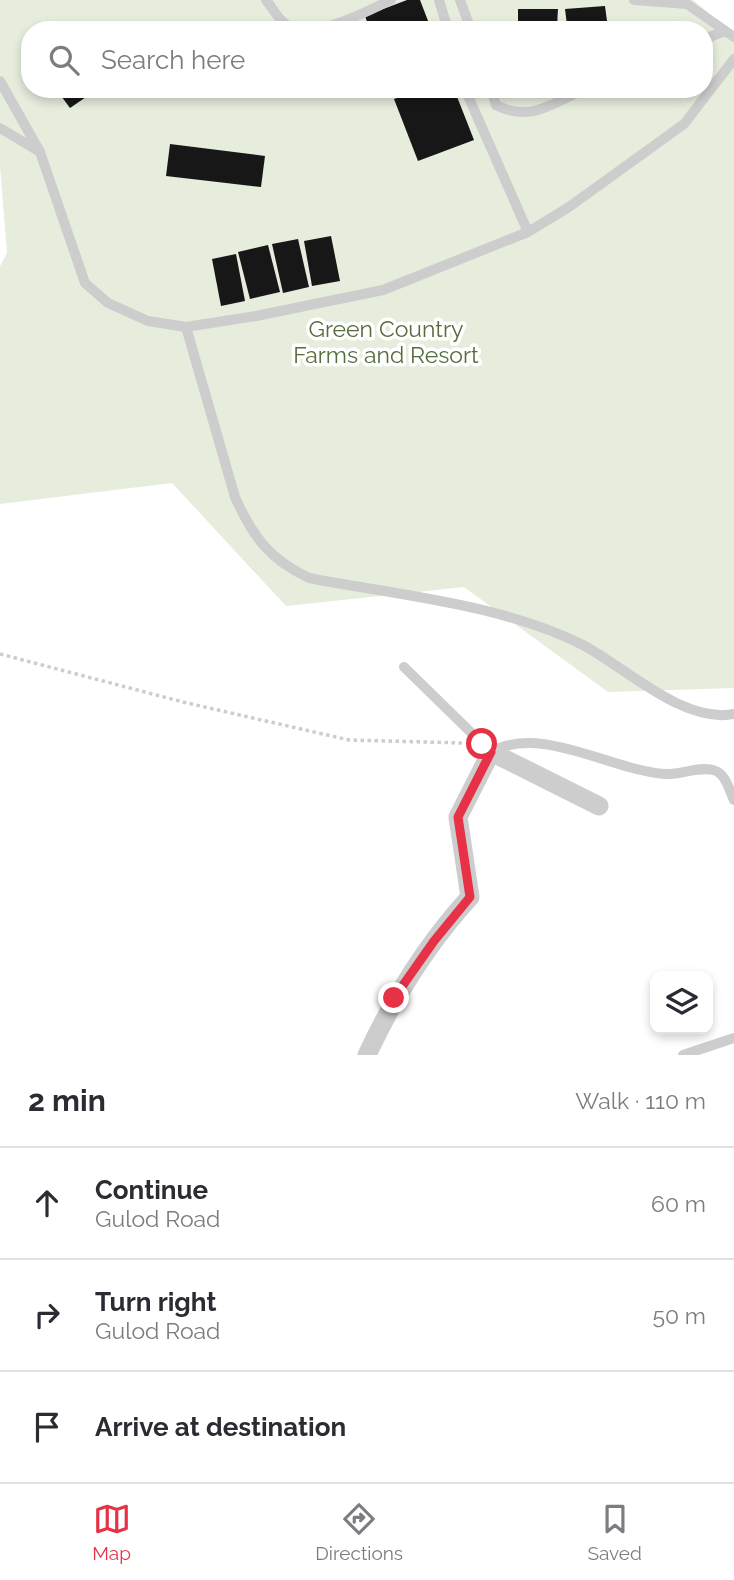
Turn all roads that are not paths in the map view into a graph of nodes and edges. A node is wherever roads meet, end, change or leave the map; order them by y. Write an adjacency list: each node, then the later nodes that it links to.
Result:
1 (267, 0): 7 (lane)
2 (391, 0): 8 (lane)
3 (439, 0): 9 (lane)
4 (460, 0): 10 (lane)
5 (634, 0): 6 (lane)
6 (689, 2): 11 (lane)
7 (282, 21)
8 (344, 21)
9 (445, 21)
10 (468, 21)
11 (730, 34)
12 (734, 59): 14 (lane)
13 (0, 81): 20 (lane)
14 (713, 86)
15 (468, 98): 21 (lane)
16 (494, 98): 17 (lane)
17 (564, 98)
18 (704, 98): 21 (lane)
19 (0, 128): 20 (lane)
20 (40, 152): 22 (lane)
21 (528, 232): 22 (lane)
22 (186, 327): 24 (lane)
23 (404, 667): 25 (lane)
24 (734, 714)
25 (487, 748): 26 (lane); 27 (street); 29 (street)
26 (734, 800)
27 (598, 806)
28 (734, 1038): 30 (lane)
29 (367, 1055)
30 (683, 1055)

